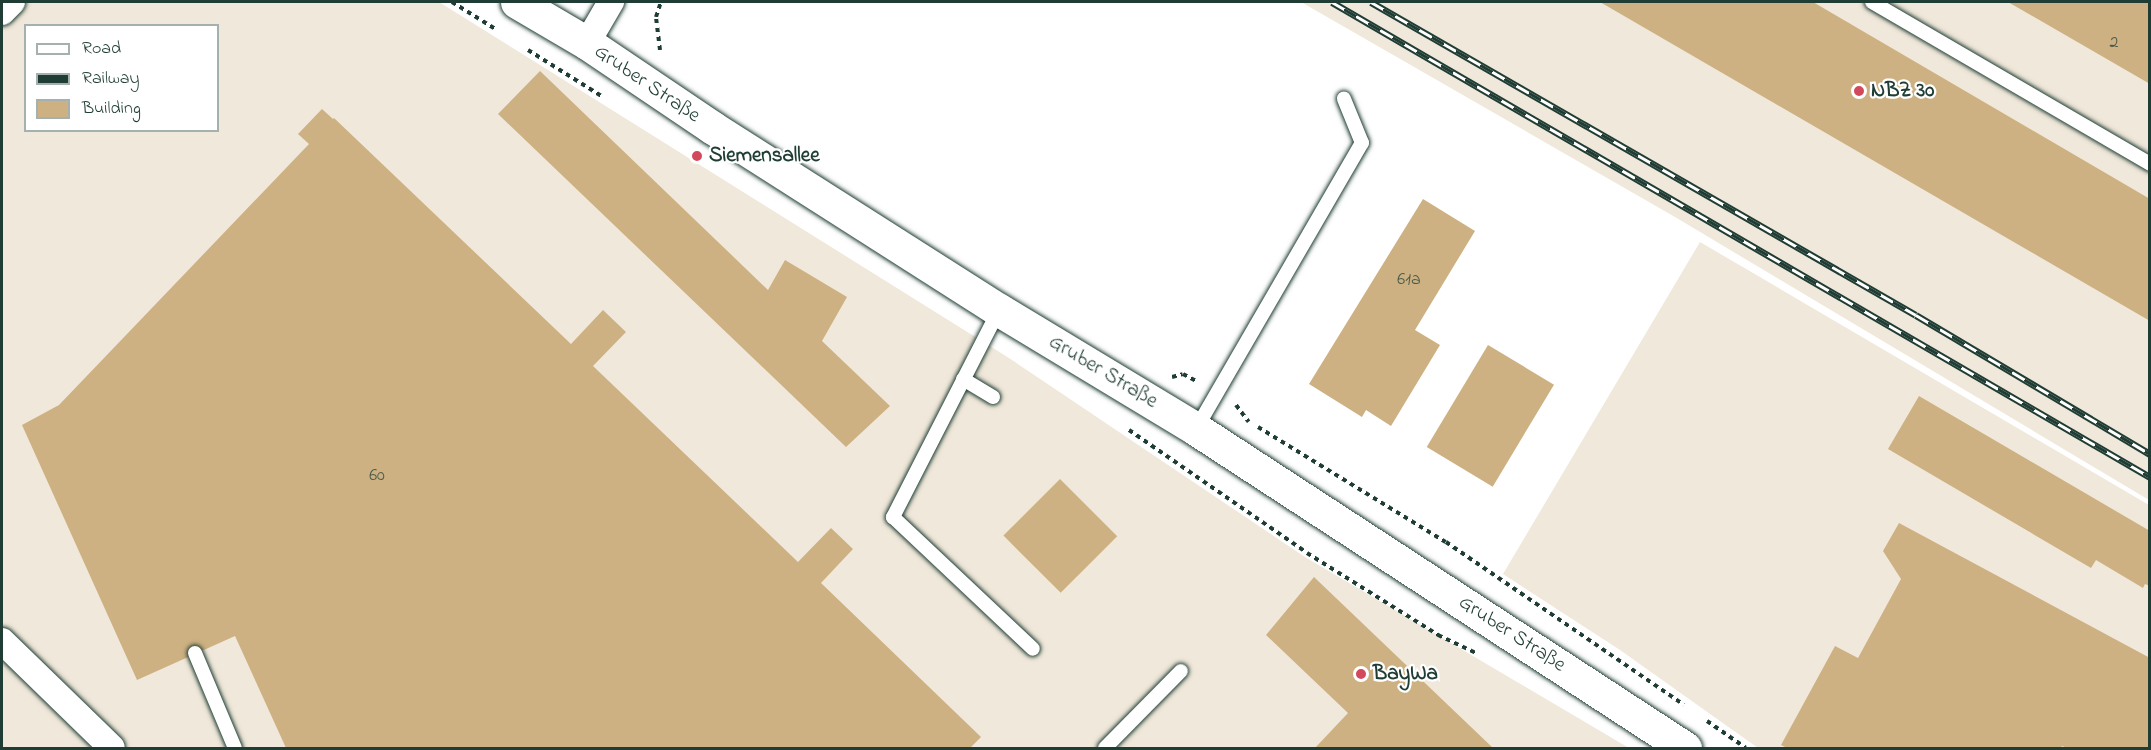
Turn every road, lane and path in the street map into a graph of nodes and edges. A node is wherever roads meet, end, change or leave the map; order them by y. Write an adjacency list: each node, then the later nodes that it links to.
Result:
1 (12, 2): 6 (street)
2 (517, 2): 7 (street, Gruber Straße)
3 (610, 2): 7 (street)
4 (661, 2): 8 (path)
5 (1872, 2): 10 (lane)
6 (2, 12)
7 (587, 44): 11 (street, Gruber Straße)
8 (660, 50)
9 (1344, 99): 14 (lane)
10 (2150, 164)
11 (999, 309): 12 (lane); 14 (street, Gruber Straße)
12 (963, 379): 13 (lane); 16 (lane)
13 (993, 397)
14 (1196, 429): 22 (street, Gruber Straße)
15 (2, 641): 19 (street)
16 (1033, 649)
17 (195, 653): 20 (lane)
18 (1181, 670): 21 (lane)
19 (112, 748)
20 (235, 748)
21 (1105, 748)
22 (1682, 748)

